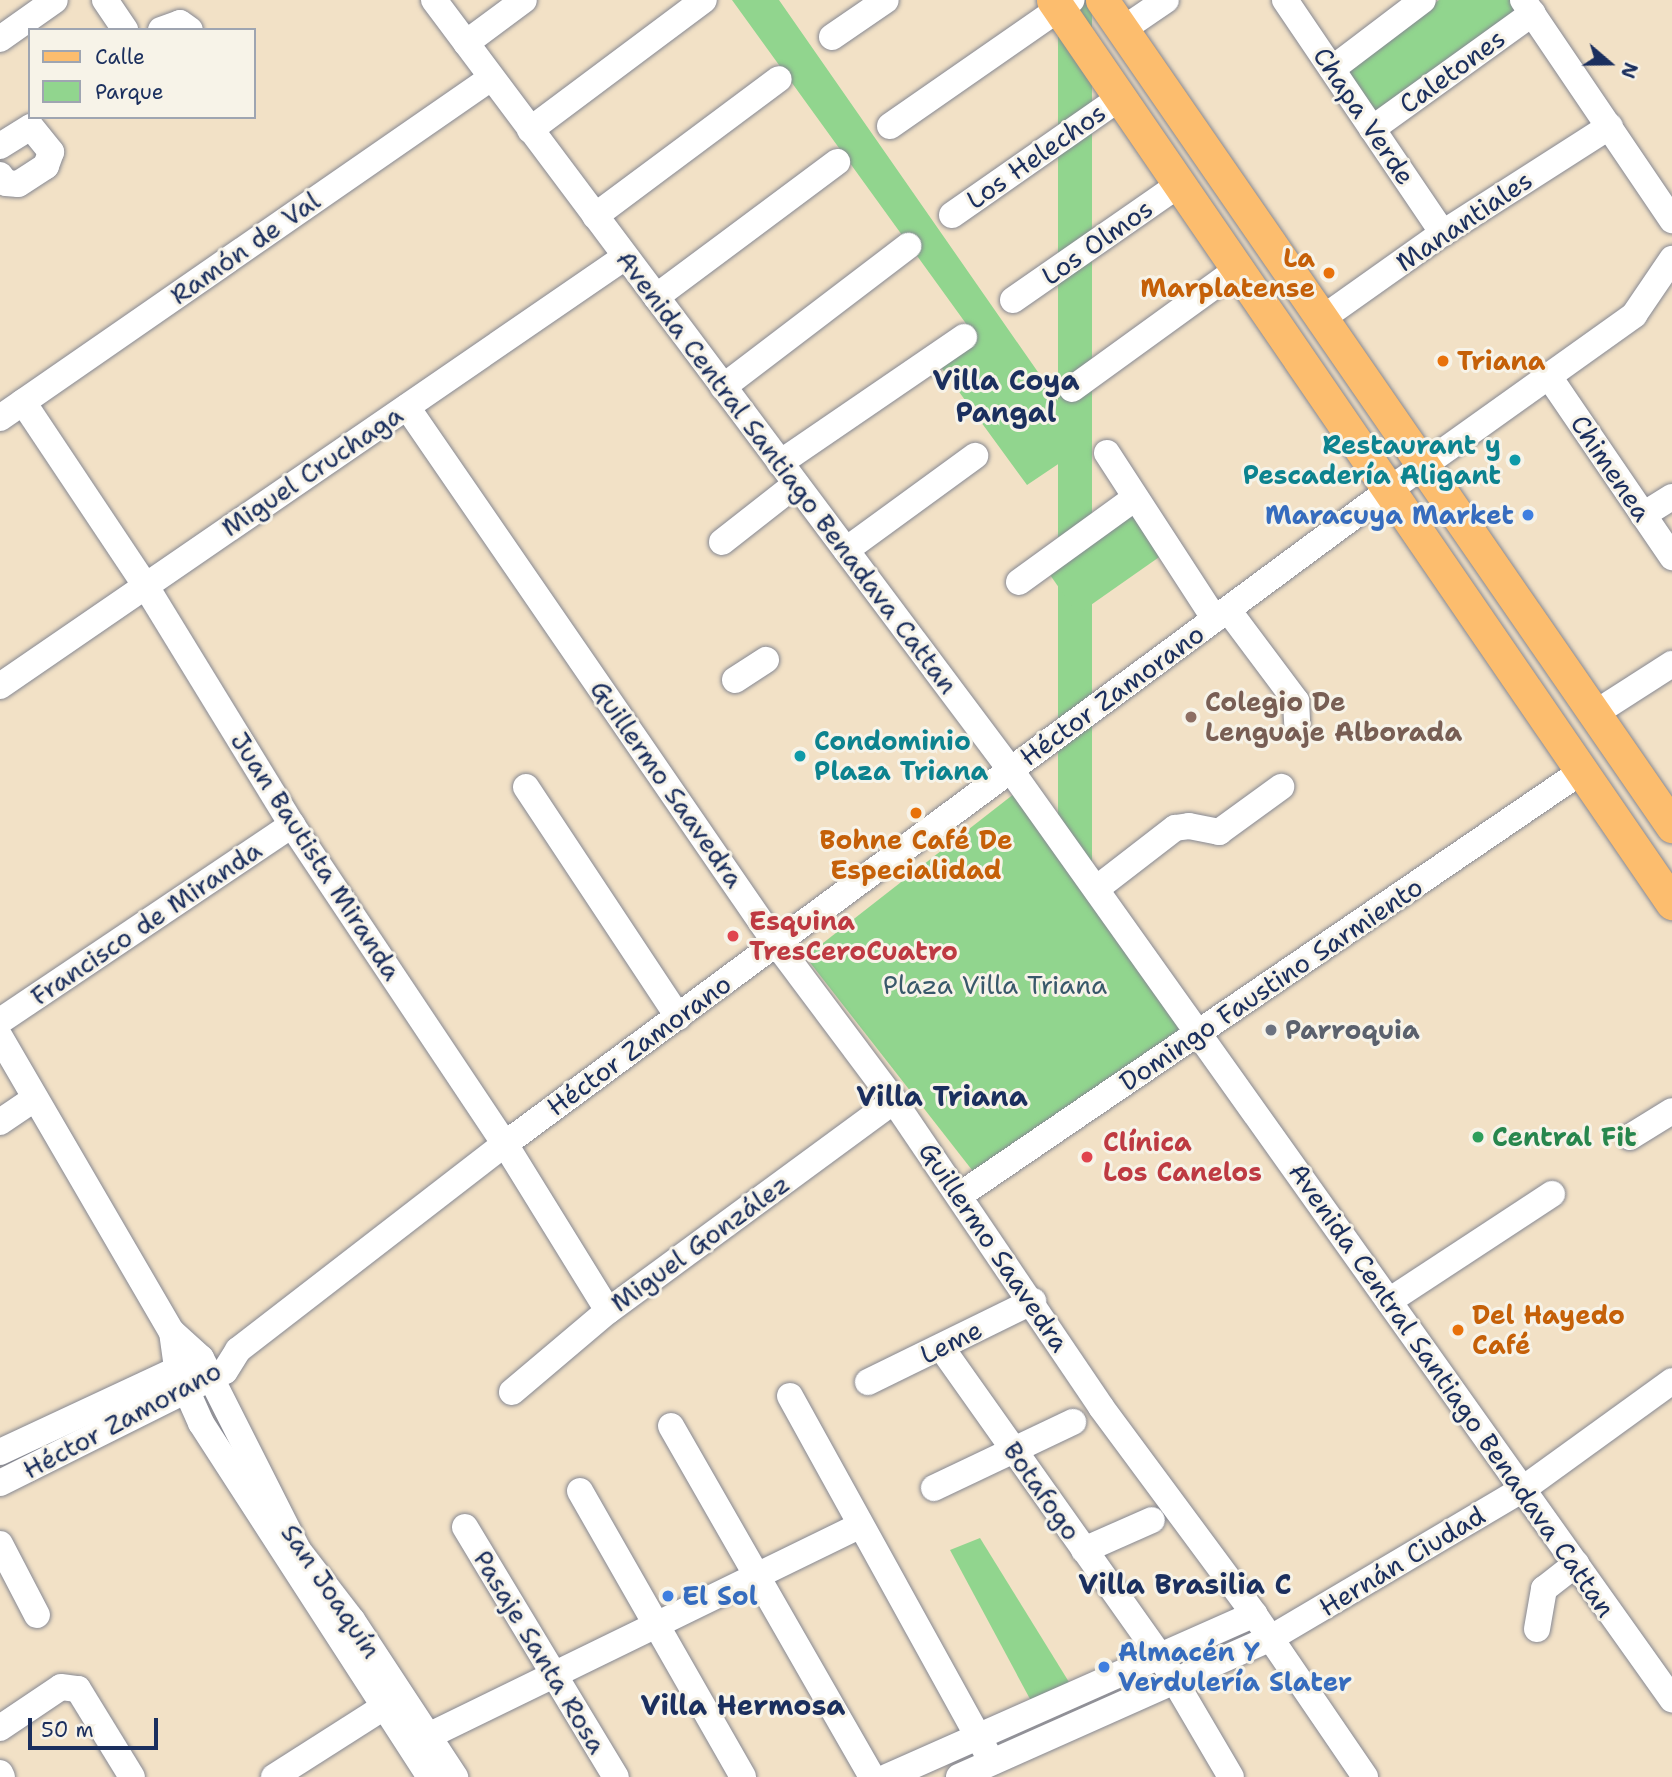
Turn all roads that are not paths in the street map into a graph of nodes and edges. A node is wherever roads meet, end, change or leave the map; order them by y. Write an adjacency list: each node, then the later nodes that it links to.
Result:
1 (55, 0): 18 (street)
2 (106, 0): 13 (street)
3 (434, 0): 19 (street, Avenida Central Santiago Benadava Cattan)
4 (524, 0): 19 (street)
5 (704, 0): 27 (street)
6 (886, 0): 17 (street)
7 (1102, 0): 16 (main road)
8 (1166, 0): 16 (street)
9 (1285, 0): 20 (street, Chapa Verde)
10 (1423, 0): 20 (street)
11 (1060, 3): 23 (main road); 24 (street)
12 (1528, 7): 25 (street); 26 (street, Caletones)
13 (124, 28)
14 (166, 28): 15 (street)
15 (187, 28)
16 (1122, 30): 42 (main road)
17 (832, 37)
18 (0, 39)
19 (466, 43): 21 (street, Avenida Central Santiago Benadava Cattan)
20 (1332, 69): 26 (street, Chapa Verde)
21 (491, 78): 27 (street, Avenida Central Santiago Benadava Cattan); 47 (street, Ramón de Val)
22 (779, 79): 33 (street)
23 (1120, 98): 31 (main road); 32 (street, Los Helechos)
24 (890, 126)
25 (1610, 126): 34 (street); 35 (street, Manantiales)
26 (1372, 129): 35 (street, Chapa Verde)
27 (530, 130): 33 (street, Avenida Central Santiago Benadava Cattan)
28 (1, 143): 30 (street)
29 (838, 162): 40 (street)
30 (0, 175)
31 (1180, 184): 39 (main road); 41 (street, Los Olmos)
32 (952, 215)
33 (594, 216): 37 (street, Avenida Central Santiago Benadava Cattan)
34 (1672, 220)
35 (1444, 233): 42 (street, Manantiales)
36 (908, 246): 45 (street)
37 (625, 257): 40 (street, Avenida Central Santiago Benadava Cattan); 48 (street, Miguel Cruchaga)
38 (1672, 258): 44 (street, Héctor Zamorano)
39 (1238, 269): 46 (street); 54 (main road)
40 (656, 297): 45 (street, Avenida Central Santiago Benadava Cattan)
41 (1013, 300)
42 (1320, 320): 52 (main road)
43 (964, 337): 53 (street)
44 (1550, 378): 52 (street, Héctor Zamorano); 57 (street, Chimenea)
45 (723, 387): 53 (street, Avenida Central Santiago Benadava Cattan)
46 (1072, 389)
47 (23, 402): 49 (street, Ramón de Val); 62 (street, Juan Bautista Miranda)
48 (407, 407): 62 (street, Miguel Cruchaga); 78 (street, Guillermo Saavedra)
49 (0, 418)
50 (1108, 453): 56 (street)
51 (975, 456): 59 (street)
52 (1423, 467): 54 (street, Héctor Zamorano); 68 (main road)
53 (788, 473): 58 (street); 59 (street, Avenida Central Santiago Benadava Cattan)
54 (1389, 490): 63 (street, Héctor Zamorano); 71 (main road)
55 (1672, 496): 57 (street)
56 (1135, 498): 61 (street); 63 (street)
57 (1643, 515): 60 (street, Chimenea)
58 (722, 542)
59 (846, 551): 70 (street, Avenida Central Santiago Benadava Cattan)
60 (1672, 557)
61 (1019, 582)
62 (145, 585): 67 (street, Miguel Cruchaga); 74 (street, Juan Bautista Miranda)
63 (1222, 615): 69 (street); 70 (street, Héctor Zamorano)
64 (766, 660): 66 (street)
65 (1672, 664): 68 (street)
66 (735, 680)
67 (0, 686)
68 (1594, 714): 75 (main road)
69 (1297, 723)
70 (1010, 768): 76 (street, Avenida Central Santiago Benadava Cattan); 78 (street, Héctor Zamorano)
71 (1582, 771): 77 (main road); 81 (street, Domingo Faustino Sarmiento)
72 (526, 787): 79 (street)
73 (1281, 787): 76 (street)
74 (292, 825): 80 (street, Francisco de Miranda); 88 (street, Juan Bautista Miranda)
75 (1672, 826)
76 (1096, 889): 81 (street, Avenida Central Santiago Benadava Cattan)
77 (1672, 903)
78 (777, 943): 79 (street, Héctor Zamorano); 84 (street, Guillermo Saavedra)
79 (678, 1017): 88 (street, Héctor Zamorano)
80 (0, 1021)
81 (1199, 1034): 90 (street, Domingo Faustino Sarmiento); 92 (street, Avenida Central Santiago Benadava Cattan)
82 (0, 1037): 83 (street, San Joaquín)
83 (34, 1099): 86 (street); 94 (street, San Joaquín)
84 (894, 1101): 90 (street, Guillermo Saavedra); 93 (street, Miguel González)
85 (1672, 1111): 87 (street)
86 (0, 1122)
87 (1630, 1137)
88 (505, 1144): 93 (street, Juan Bautista Miranda); 96 (street, Héctor Zamorano)
89 (1552, 1194): 92 (street)
90 (960, 1195): 91 (street, Guillermo Saavedra)
91 (1033, 1301): 95 (street, Leme); 117 (street, Guillermo Saavedra)
92 (1389, 1301): 108 (street, Avenida Central Santiago Benadava Cattan)
93 (608, 1311): 100 (street, Miguel González)
94 (172, 1332): 96 (street, San Joaquín); 97 (street, San Joaquín)
95 (941, 1347): 99 (street, Leme); 104 (street, Botafogo)
96 (206, 1368): 97 (street, Héctor Zamorano); 126 (street, San Joaquín)
97 (182, 1380): 105 (street, Héctor Zamorano); 106 (street, Héctor Zamorano); 126 (street, San Joaquín)
98 (1672, 1381): 108 (street, Hernán Ciudad)
99 (868, 1382)
100 (512, 1392)
101 (790, 1396): 111 (street)
102 (1073, 1422): 104 (street)
103 (671, 1426): 116 (street)
104 (1013, 1450): 107 (street); 114 (street, Botafogo)
105 (0, 1452)
106 (0, 1483)
107 (934, 1488)
108 (1523, 1489): 115 (street, Avenida Central Santiago Benadava Cattan); 121 (street, Hernán Ciudad)
109 (580, 1491): 119 (street)
110 (1152, 1520): 114 (street)
111 (858, 1526): 116 (street); 128 (street)
112 (465, 1527): 123 (street, Pasaje Santa Rosa)
113 (0, 1544): 118 (street)
114 (1084, 1550): 122 (street, Botafogo)
115 (1576, 1564): 120 (street); 125 (street, Avenida Central Santiago Benadava Cattan)
116 (757, 1575): 119 (street); 138 (street)
117 (1254, 1614): 121 (street, Guillermo Saavedra); 122 (street)
118 (37, 1615)
119 (657, 1623): 123 (street); 137 (street)
120 (1536, 1629)
121 (1270, 1638): 124 (street, Hernán Ciudad); 141 (street, Guillermo Saavedra)
122 (1160, 1656): 124 (street, Botafogo); 128 (street)
123 (553, 1673): 129 (street); 136 (street, Pasaje Santa Rosa)
124 (1172, 1682): 130 (street, Hernán Ciudad); 140 (street, Botafogo)
125 (1672, 1699)
126 (393, 1701): 129 (street, San Joaquín); 133 (street)
127 (0, 1728): 132 (street)
128 (980, 1736): 130 (street); 131 (street)
129 (420, 1739): 134 (street, San Joaquín); 135 (street, San Joaquín)
130 (992, 1762): 139 (street, Hernán Ciudad)
131 (895, 1775)
132 (132, 1777)
133 (274, 1777)
134 (430, 1777)
135 (455, 1777)
136 (616, 1777)
137 (743, 1777)
138 (872, 1777)
139 (959, 1777)
140 (1231, 1777)
141 (1365, 1777)

